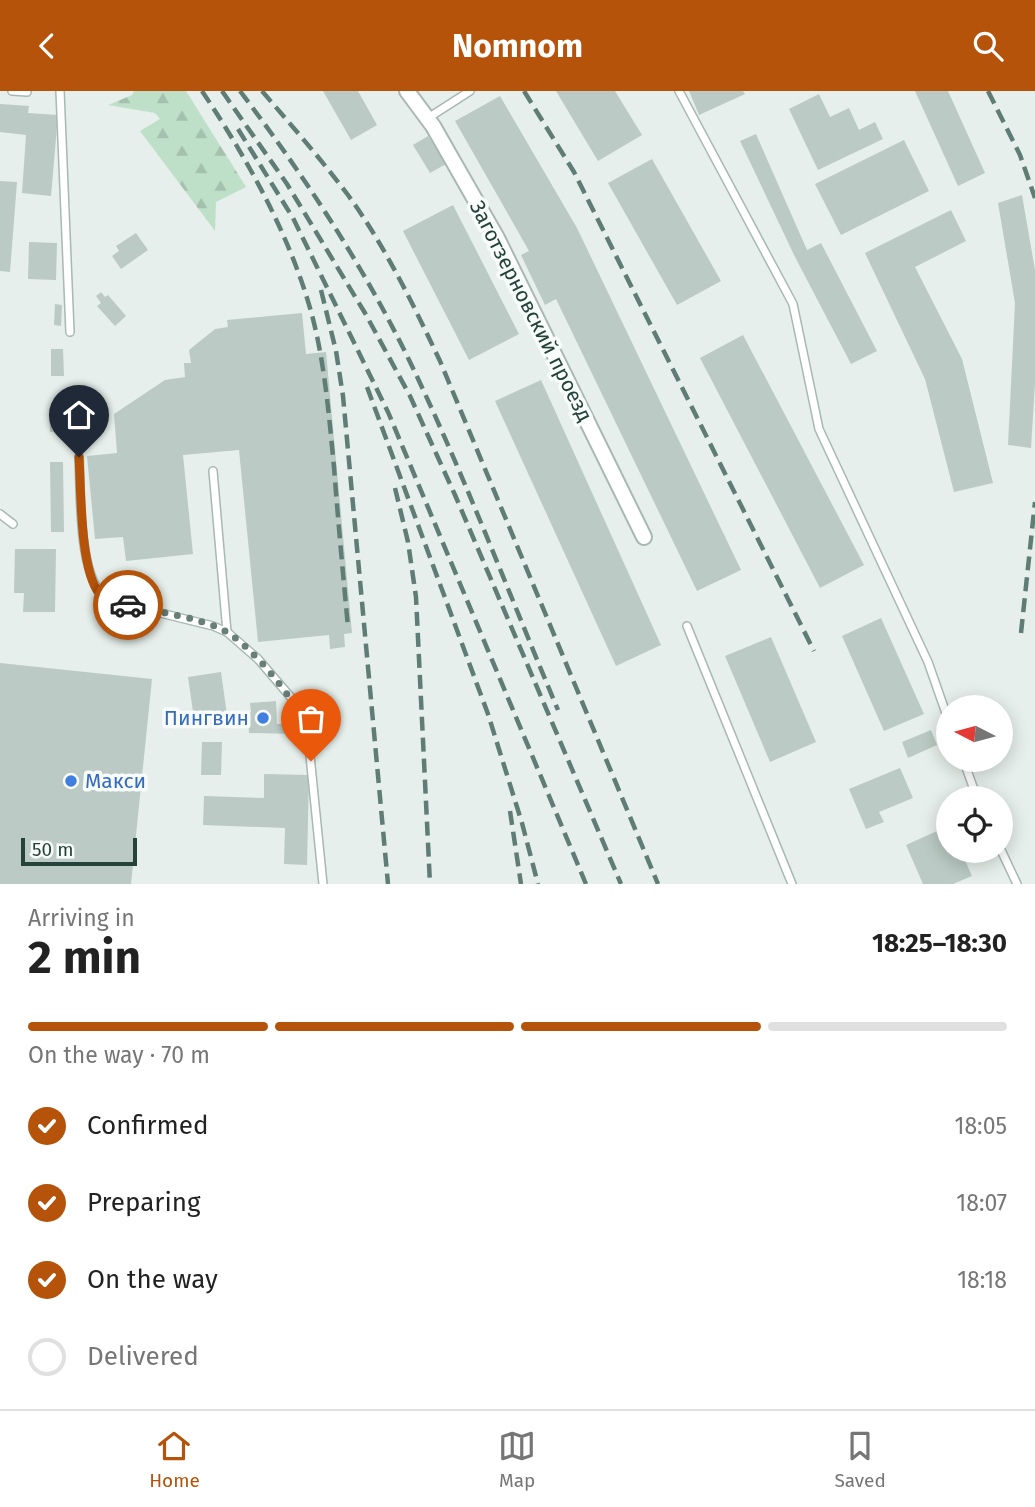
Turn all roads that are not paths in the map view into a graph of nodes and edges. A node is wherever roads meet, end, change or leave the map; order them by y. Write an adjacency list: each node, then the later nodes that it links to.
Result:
1 (12, 91): 6 (lane)
2 (60, 91): 8 (lane)
3 (407, 91): 7 (street, Заготзерновский проезд)
4 (470, 91): 7 (lane)
5 (679, 91): 16 (lane)
6 (27, 92)
7 (427, 118): 13 (street, Заготзерновский проезд)
8 (70, 333)
9 (79, 457): 15 (lane)
10 (213, 471): 15 (lane)
11 (0, 514): 12 (lane)
12 (13, 524)
13 (644, 537)
14 (687, 626): 19 (lane)
15 (227, 632): 18 (lane)
16 (940, 695)
17 (1007, 863): 20 (lane)
18 (323, 884)
19 (792, 884)
20 (1017, 884)

